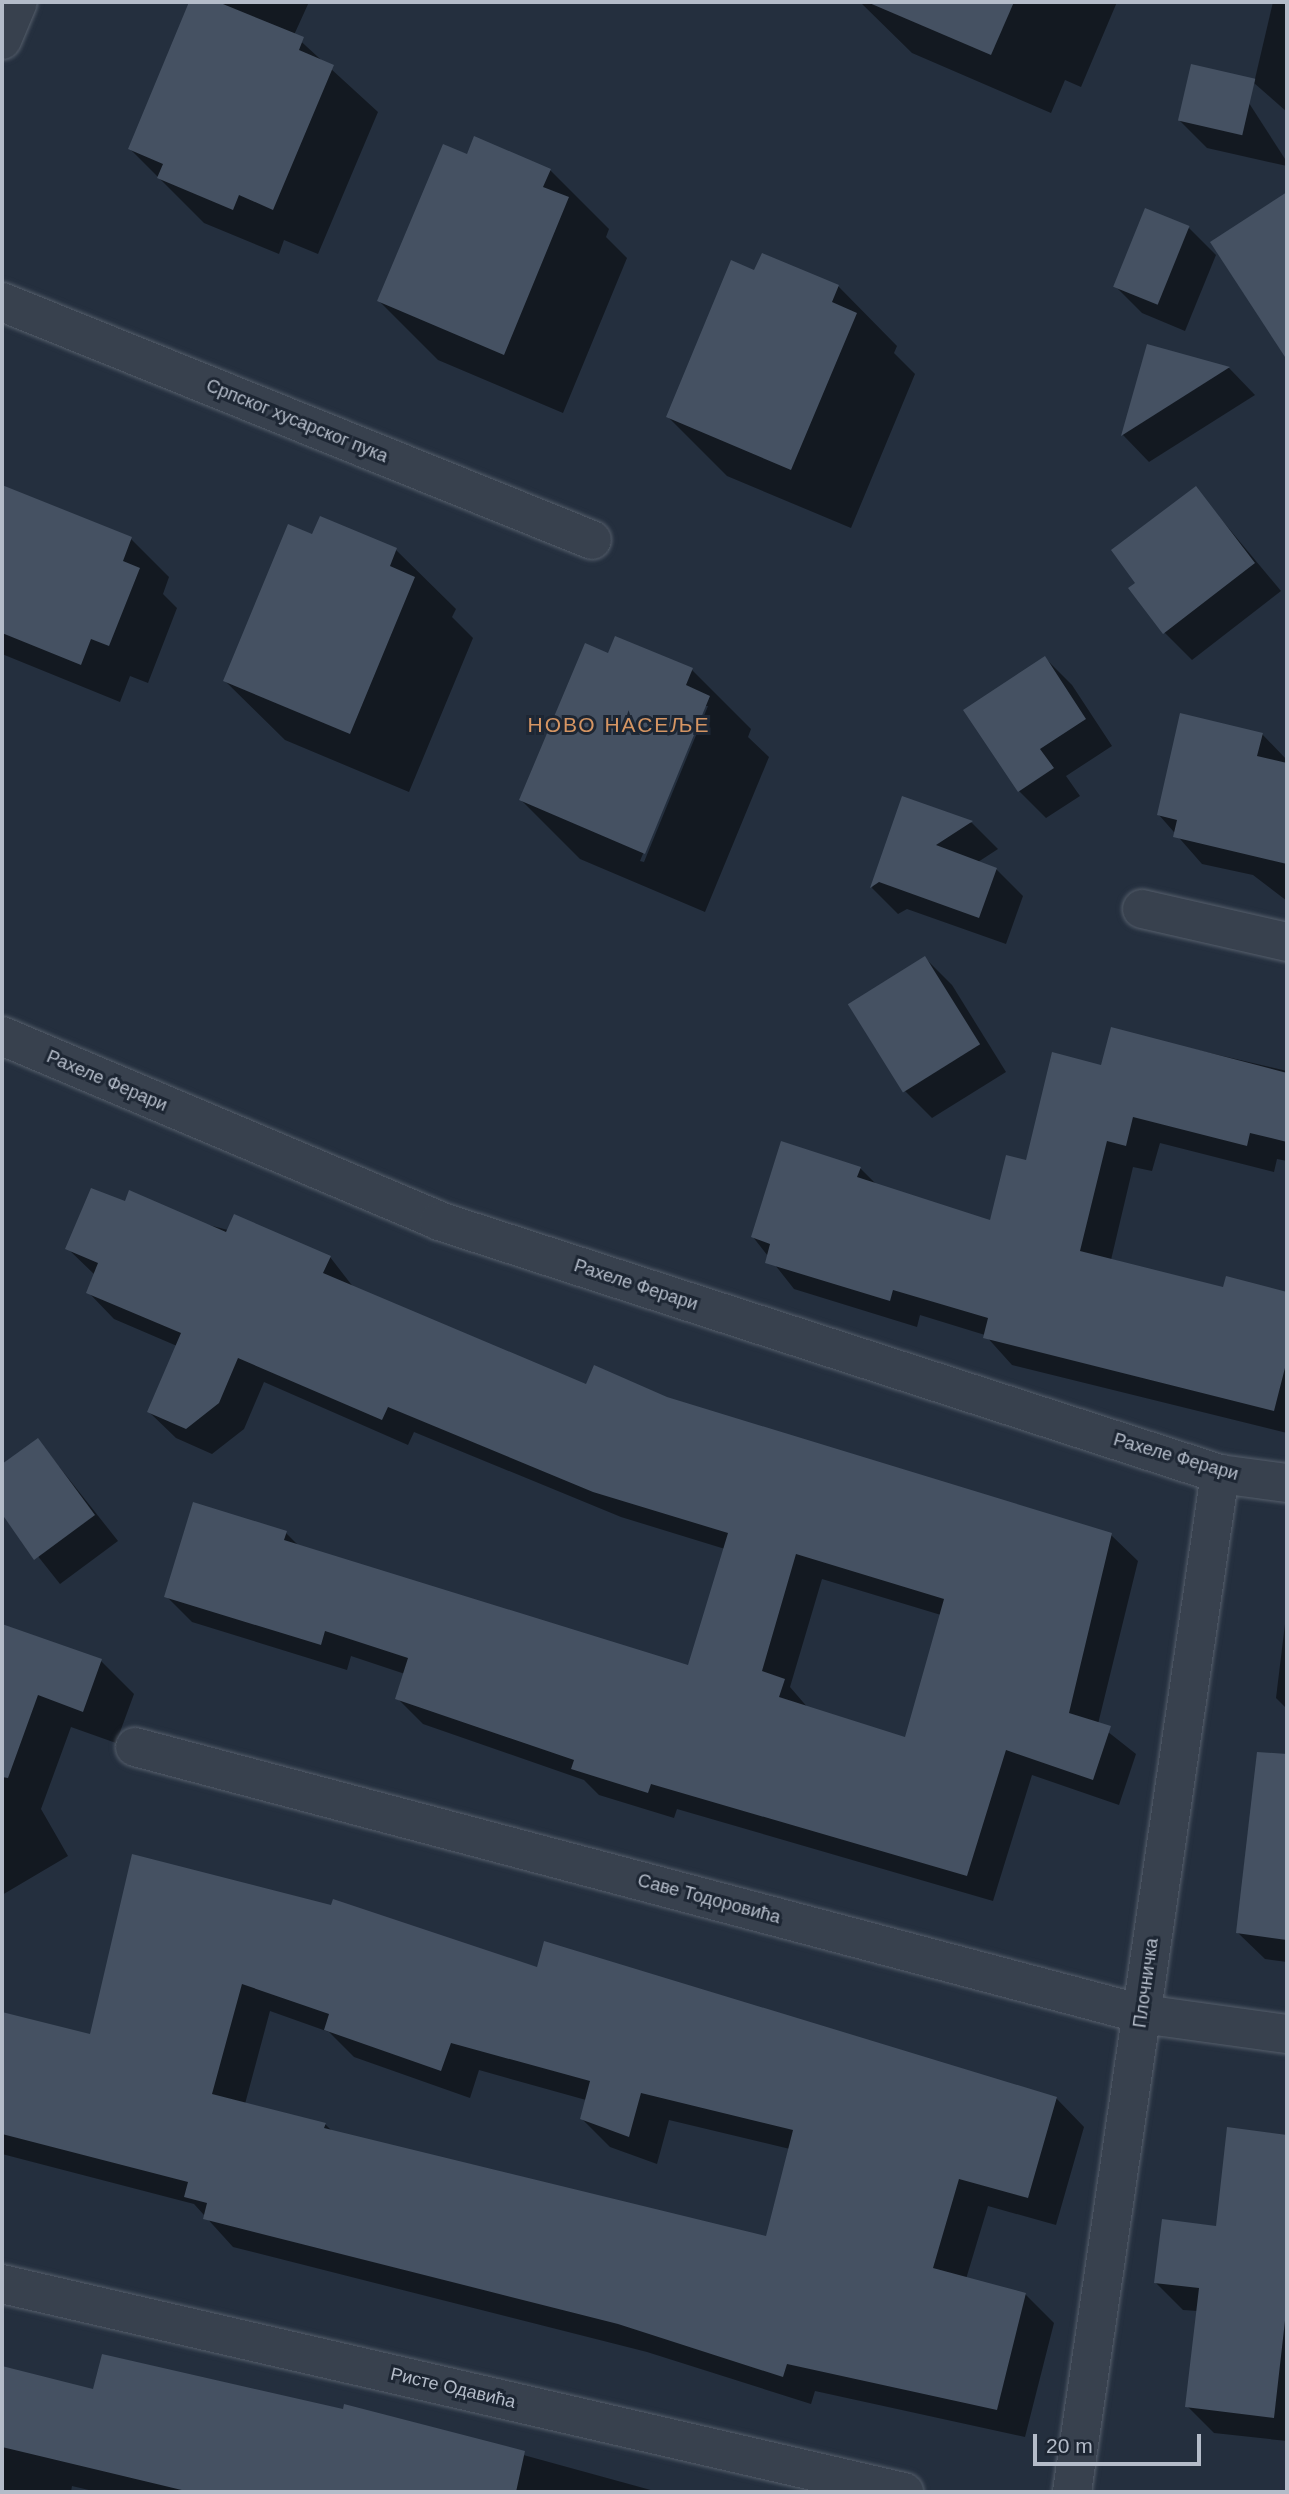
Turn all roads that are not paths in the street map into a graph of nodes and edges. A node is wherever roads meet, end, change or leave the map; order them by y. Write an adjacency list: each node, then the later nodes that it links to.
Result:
1 (18, 2): 2 (street)
2 (2, 40)
3 (2, 302): 4 (street, Српског хусарског пука)
4 (592, 540)
5 (1142, 909): 6 (street)
6 (1287, 942)
7 (2, 1036): 8 (street, Рахеле Ферари)
8 (1220, 1474): 9 (street, Рахеле Ферари); 11 (street, Плочничка)
9 (1287, 1483)
10 (135, 1747): 11 (street, Саве Тодоровића)
11 (1142, 2014): 12 (street, Саве Тодоровића); 15 (street, Плочничка)
12 (1287, 2034)
13 (2, 2284): 14 (street, Ристе Одавића)
14 (904, 2492)
15 (1072, 2492)

